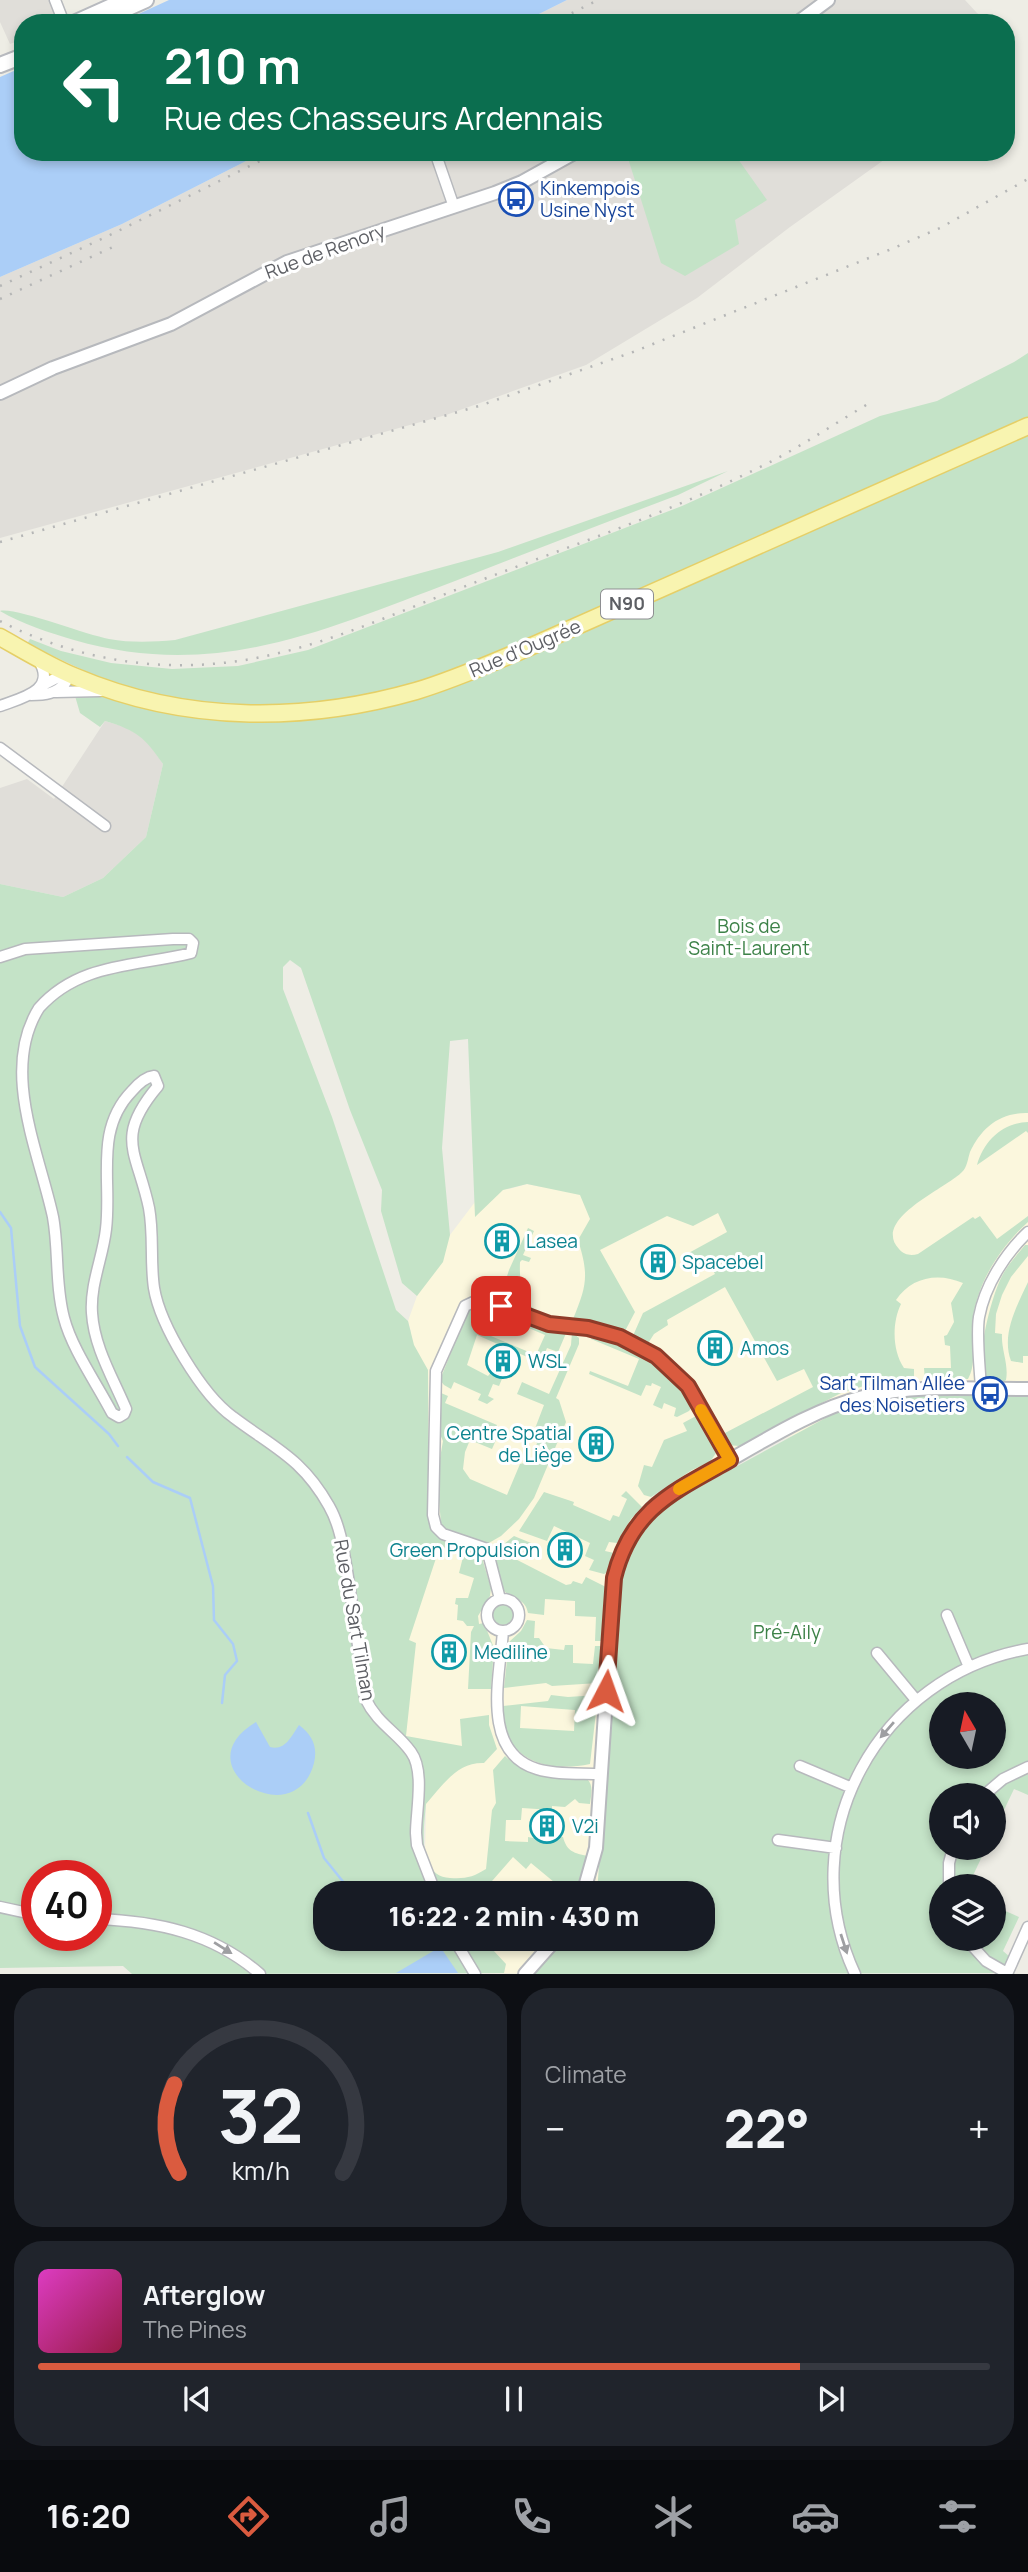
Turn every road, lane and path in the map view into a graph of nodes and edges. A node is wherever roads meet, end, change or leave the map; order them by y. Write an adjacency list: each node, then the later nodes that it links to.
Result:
1 (125, 0): 4 (main road)
2 (146, 0): 5 (main road)
3 (828, 0): 6 (street)
4 (94, 14)
5 (116, 14)
6 (809, 14)
7 (438, 161): 9 (street)
8 (560, 161): 9 (street, Rue de Renory)
9 (454, 207): 10 (street, Rue de Renory)
10 (0, 393)
11 (1028, 426): 16 (main road, Rue d'Ougrée / N90)
12 (0, 637): 13 (main road, N90)
13 (37, 658): 14 (main road, N90); 15 (street)
14 (66, 673): 15 (street, Rue d'Ougrée); 16 (main road, Rue d'Ougrée / N90); 17 (street)
15 (41, 686): 18 (street, Rue d'Ougrée)
16 (114, 691): 17 (street, Rue d'Ougrée)
17 (52, 693): 18 (street, Rue d'Ougrée)
18 (30, 695): 19 (street, Rue d'Ougrée)
19 (0, 706)
20 (0, 748): 21 (street)
21 (105, 825)
22 (0, 957): 41 (street, Rue du Sart Tilman)
23 (1028, 1232): 24 (street)
24 (981, 1389): 25 (street); 26 (street)
25 (1028, 1389)
26 (730, 1460): 27 (street); 36 (street)
27 (500, 1599): 29 (street); 29 (street)
28 (947, 1615): 32 (street)
29 (503, 1631): 36 (street)
30 (1028, 1649): 32 (street)
31 (877, 1653): 33 (street)
32 (969, 1667): 33 (street)
33 (916, 1700): 38 (street, one-way to 38)
34 (800, 1766): 38 (street)
35 (1028, 1767): 37 (street)
36 (601, 1774): 42 (street)
37 (998, 1783)
38 (852, 1788): 40 (street)
39 (778, 1840): 40 (street)
40 (835, 1848): 53 (street, one-way to 53)
41 (432, 1881)
42 (587, 1881)
43 (0, 1907): 44 (street)
44 (21, 1912)
45 (112, 1920): 50 (street, one-way to 50)
46 (1028, 1927): 54 (street)
47 (461, 1951): 51 (street)
48 (545, 1951): 52 (street)
49 (977, 1951): 54 (street)
50 (260, 1973)
51 (475, 1973)
52 (525, 1973)
53 (855, 1973)
54 (1007, 1973)

